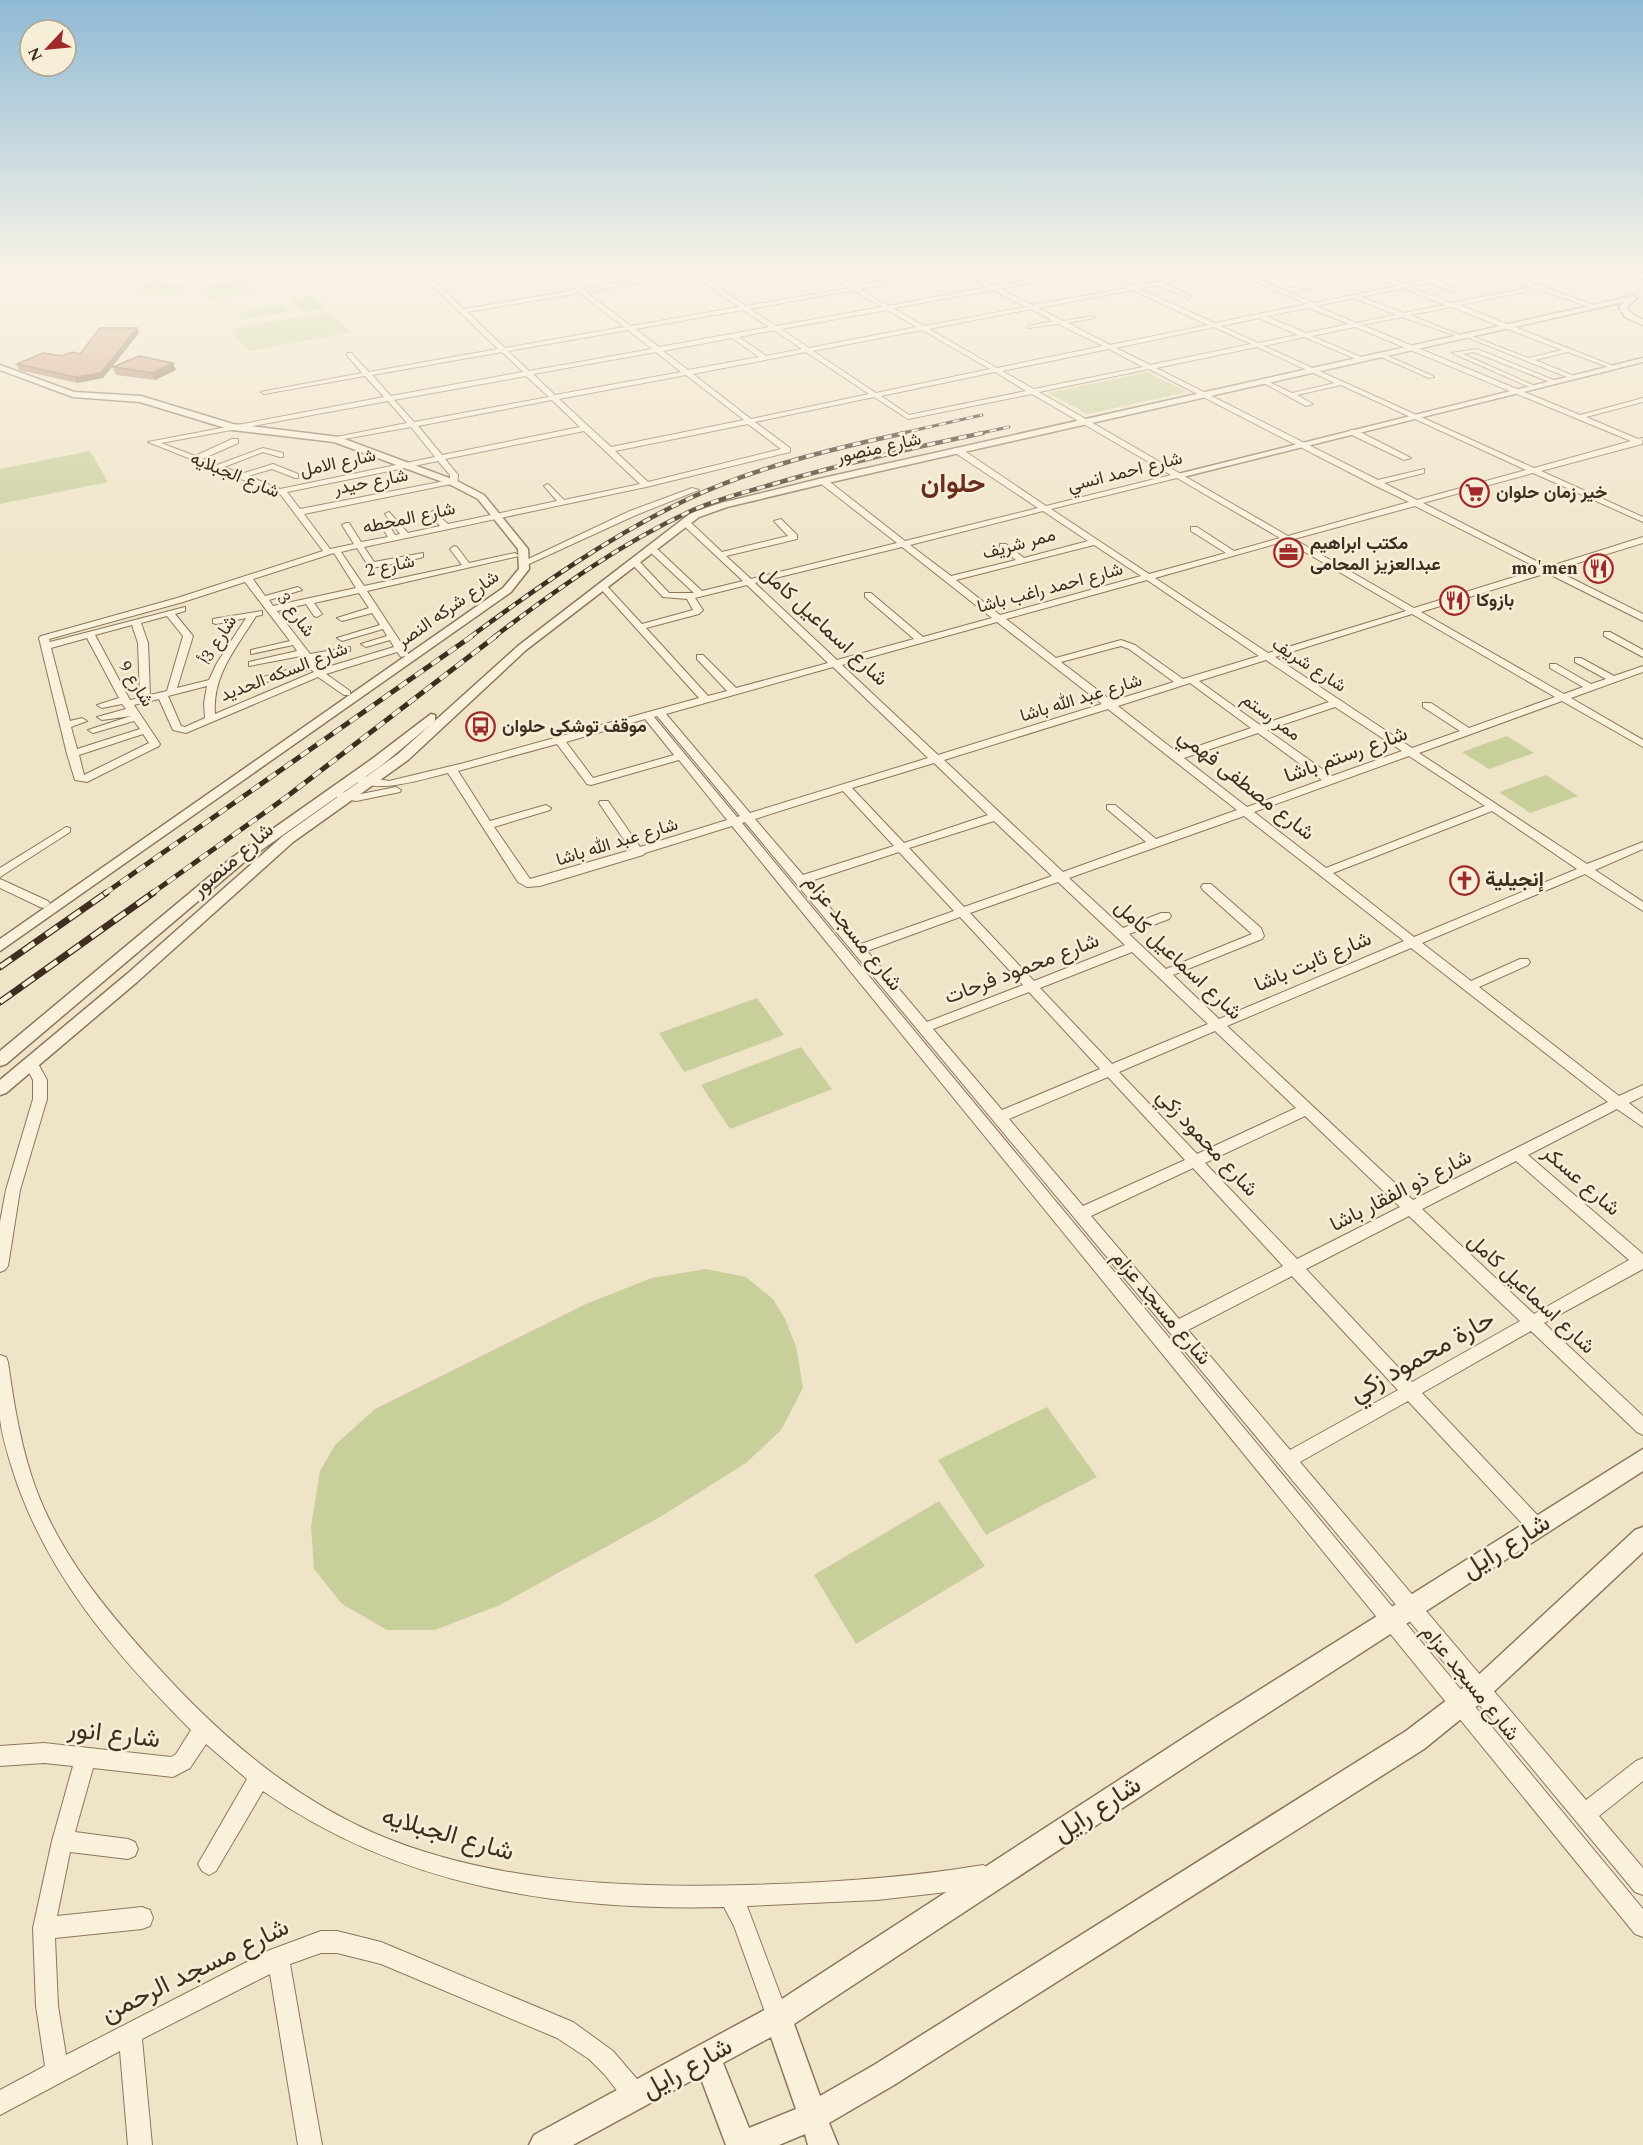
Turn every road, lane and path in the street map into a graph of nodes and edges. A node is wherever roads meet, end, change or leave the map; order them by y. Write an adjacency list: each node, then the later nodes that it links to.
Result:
1 (10, 372): 42 (street, شارع شركه النصر)
2 (377, 372): 20 (street)
3 (533, 372): 18 (street)
4 (693, 372): 19 (street)
5 (841, 372): 32 (street)
6 (985, 372): 32 (street)
7 (999, 372): 29 (street)
8 (1132, 372): 29 (street)
9 (1159, 372): 30 (street)
10 (1304, 372): 23 (street, شارع منصور)
11 (1319, 372): 25 (street)
12 (1420, 372): 21 (street)
13 (1469, 372): 27 (street)
14 (1499, 372): 26 (street)
15 (1529, 372): 24 (street)
16 (1559, 372): 22 (street)
17 (1592, 372): 22 (street, شارع احمد انسي)
18 (528, 373): 33 (street); 34 (street)
19 (688, 373): 33 (street); 39 (street)
20 (366, 374): 28 (street); 34 (street)
21 (1431, 377)
22 (1572, 377): 24 (street, شارع احمد انسي)
23 (1263, 381): 30 (street, شارع منصور); 31 (street)
24 (1554, 382): 26 (street, شارع احمد انسي)
25 (1342, 383): 31 (street); 37 (street)
26 (1534, 387): 27 (street, شارع احمد انسي)
27 (1516, 391): 37 (street, شارع احمد انسي); 38 (street)
28 (264, 392)
29 (1036, 393): 32 (street); 40 (street)
30 (1204, 394): 40 (street, شارع منصور); 49 (street)
31 (1290, 394): 36 (street)
32 (875, 395): 39 (street)
33 (554, 398): 41 (street); 43 (street)
34 (390, 399): 41 (street); 42 (street)
35 (1641, 402): 38 (street)
36 (1309, 404)
37 (1416, 416): 44 (street, شارع احمد انسي); 59 (street)
38 (1579, 417): 48 (street)
39 (749, 421): 50 (street); 67 (street, شارع المحطه)
40 (1086, 421): 51 (street, شارع منصور); 61 (street)
41 (413, 425): 46 (street); 54 (street)
42 (232, 427): 46 (street, شارع شركه النصر); 52 (street, شارع الجبلايه)
43 (586, 428): 50 (street); 54 (street, شارع حيدر)
44 (1353, 432): 49 (street, شارع احمد انسي); 55 (street)
45 (199, 439): 52 (street)
46 (336, 439): 57 (street, شارع شركه النصر)
47 (235, 441): 56 (street)
48 (1641, 442): 59 (street, شارع احمد راغب باشا)
49 (1302, 444): 61 (street, شارع احمد انسي); 65 (street)
50 (609, 450): 67 (street)
51 (957, 450): 64 (street, شارع منصور); 73 (street, شارع شريف)
52 (171, 451): 56 (street, شارع الجبلايه)
53 (280, 455): 58 (street)
54 (440, 457): 57 (street, شارع حيدر); 66 (street)
55 (1407, 458)
56 (195, 459): 58 (street, شارع الجبلايه)
57 (403, 464): 66 (street, شارع شركه النصر); 70 (street, شارع الامل)
58 (218, 467): 62 (street, شارع الجبلايه)
59 (1535, 470): 72 (street, شارع احمد راغب باشا); 78 (street)
60 (1421, 471): 65 (street)
61 (1179, 475): 73 (street, شارع احمد انسي); 87 (street)
62 (241, 476): 63 (street); 70 (street, شارع الجبلايه)
63 (295, 476)
64 (823, 481): 80 (street, شارع منصور); 90 (street, شارع مصطفى فهمي)
65 (1377, 483): 72 (street)
66 (456, 485): 74 (street, شارع حيدر); 77 (street, شارع شركه النصر)
67 (646, 485): 71 (street, شارع المحطه)
68 (548, 486): 71 (street)
69 (695, 490): 99 (street, شارع 2)
70 (280, 491): 74 (street, شارع الجبلايه)
71 (562, 503): 77 (street, شارع المحطه)
72 (1417, 503): 87 (street, شارع احمد راغب باشا); 104 (street)
73 (1046, 509): 89 (street, شارع شريف); 90 (street, شارع احمد انسي)
74 (300, 512): 95 (street, شارع الجبلايه)
75 (434, 513): 83 (street)
76 (389, 514): 85 (street)
77 (493, 517): 83 (street, شارع المحطه); 99 (street, شارع شركه النصر)
78 (1643, 520)
79 (778, 521): 98 (street)
80 (685, 522): 93 (street, شارع منصور); 98 (street, شارع اسماعيل كامل)
81 (384, 524): 86 (street)
82 (346, 525): 91 (street)
83 (446, 527): 85 (street, شارع المحطه)
84 (1194, 529): 96 (street)
85 (406, 536): 86 (street, شارع المحطه)
86 (390, 539): 91 (street, شارع المحطه); 100 (street)
87 (1288, 539): 96 (street, شارع احمد راغب باشا); 120 (street)
88 (1643, 540): 104 (street, شارع عبد الله باشا)
89 (1095, 542): 102 (street, ممر شريف); 106 (street, شارع شريف)
90 (904, 544): 107 (street, شارع مصطفى فهمي); 109 (street, شارع احمد انسي)
91 (358, 546): 95 (street, شارع المحطه); 100 (street)
92 (1002, 546): 102 (street)
93 (651, 548): 101 (street, شارع منصور); 113 (street)
94 (454, 549): 103 (street)
95 (332, 551): 108 (street, شارع المحطه); 111 (street, شارع الجبلايه)
96 (1234, 554): 106 (street, شارع احمد راغب باشا)
97 (420, 555): 100 (street)
98 (720, 555): 109 (street, شارع اسماعيل كامل)
99 (520, 559): 103 (street, شارع 2); 140 (street, شارع شركه النصر); 217 (street, شارع شركه النصر)
100 (399, 560): 105 (street)
101 (634, 561): 110 (street, شارع منصور); 115 (street)
102 (1023, 561): 107 (street, ممر شريف)
103 (467, 566): 105 (street, شارع 2)
104 (1548, 569): 120 (street, شارع عبد الله باشا); 126 (street)
105 (411, 578): 111 (street, شارع 2)
106 (1148, 578): 125 (street, شارع احمد راغب باشا); 144 (street, شارع شريف)
107 (951, 579): 125 (street, شارع مصطفى فهمي)
108 (249, 581): 116 (street, شارع 3); 121 (street, شارع المحطه); 136 (street, شارع المحطه)
109 (749, 582): 113 (street, شارع احمد انسي); 149 (street, شارع اسماعيل كامل)
110 (602, 586): 130 (street); 185 (street, شارع منصور)
111 (361, 589): 117 (street, شارع 2); 119 (street, شارع الجبلايه)
112 (298, 590): 116 (street)
113 (701, 594): 115 (street, شارع احمد انسي)
114 (868, 595): 135 (street)
115 (690, 597): 130 (street)
116 (264, 599): 118 (street, شارع 3)
117 (308, 601): 118 (street, شارع 2); 123 (street)
118 (272, 610): 122 (street, شارع 2); 137 (street, شارع 3)
119 (374, 610): 124 (street); 128 (street, شارع الجبلايه)
120 (1414, 611): 144 (street, شارع عبد الله باشا); 160 (street)
121 (170, 613): 127 (street, شارع المحطه); 159 (street)
122 (253, 614): 129 (street, شارع 3أ); 129 (street, شارع 2)
123 (317, 614)
124 (342, 618)
125 (1001, 618): 135 (street, شارع احمد راغب باشا); 146 (street, شارع مصطفى فهمي)
126 (1643, 618)
127 (136, 623): 133 (street, شارع المحطه); 161 (street)
128 (383, 623): 131 (street); 134 (street, شارع الجبلايه)
129 (248, 624): 154 (street, شارع 3أ)
130 (640, 627): 162 (street)
131 (344, 634)
132 (1607, 634): 142 (street)
133 (90, 636): 136 (street, شارع المحطه); 167 (street, شارع 9)
134 (392, 637): 138 (street); 140 (street, شارع الجبلايه)
135 (921, 640): 149 (street, شارع احمد راغب باشا)
136 (45, 642): 172 (street)
137 (296, 642): 141 (street); 147 (street, شارع 3)
138 (366, 644)
139 (346, 649): 147 (street)
140 (401, 651): 147 (street, شارع السكه الحديد); 158 (street, شارع شركه النصر)
141 (254, 652)
142 (1643, 654)
143 (700, 657): 157 (street)
144 (1266, 657): 155 (street, شارع عبد الله باشا); 163 (street, شارع شريف)
145 (1578, 660): 152 (street)
146 (1056, 661): 155 (street, ممر رستم); 165 (street, شارع مصطفى فهمي)
147 (311, 662): 148 (street); 153 (street); 158 (street, شارع 3); 170 (street, شارع السكه الحديد)
148 (252, 664)
149 (836, 664): 157 (street, شارع احمد راغب باشا); 183 (street, شارع اسماعيل كامل)
150 (1553, 666): 156 (street)
151 (1643, 669): 152 (street, شارع رستم باشا)
152 (1613, 679): 156 (street, شارع رستم باشا)
153 (263, 680)
154 (211, 682): 159 (street); 170 (street, شارع 3أ)
155 (1187, 682): 165 (street, شارع عبد الله باشا); 173 (street, ممر رستم)
156 (1591, 688): 160 (street, شارع رستم باشا)
157 (734, 692): 162 (street, شارع احمد راغب باشا)
158 (347, 693): 210 (street, شارع شركه النصر)
159 (167, 694): 161 (street); 170 (street, شارع السكه الحديد)
160 (1563, 698): 176 (street, شارع رستم باشا); 178 (street)
161 (145, 700): 167 (street)
162 (706, 700): 168 (street, شارع احمد راغب باشا)
163 (1336, 703): 173 (street); 179 (street, شارع شريف)
164 (102, 705): 167 (street)
165 (1112, 705): 182 (street, شارع مصطفى فهمي); 183 (street, شارع عبد الله باشا)
166 (1427, 705): 176 (street)
167 (130, 708): 169 (street); 174 (street); 175 (street, شارع 9)
168 (654, 714): 177 (street, شارع احمد راغب باشا); 181 (street, شارع مسجد عزام); 196 (street, شارع مسجد عزام)
169 (102, 717)
170 (210, 718)
171 (82, 721): 172 (street)
172 (65, 725): 180 (street)
173 (1258, 729): 182 (street); 186 (street, ممر رستم)
174 (93, 730)
175 (146, 730): 180 (street); 180 (street, شارع 9)
176 (1469, 732): 179 (street, شارع رستم باشا)
177 (560, 741): 181 (street); 184 (street, شارع احمد راغب باشا)
178 (1643, 744)
179 (1411, 753): 186 (street, شارع رستم باشا); 192 (street, شارع شريف)
180 (72, 754)
181 (681, 756): 196 (street, شارع مسجد عزام)
182 (1178, 756): 194 (street, شارع مصطفى فهمي)
183 (938, 760): 187 (street, شارع عبد الله باشا); 195 (street, شارع اسماعيل كامل)
184 (452, 771): 185 (street, شارع احمد راغب باشا); 189 (street, شارع احمد راغب باشا); 197 (street)
185 (362, 780): 188 (street, شارع منصور); 189 (street, شارع منصور)
186 (1331, 781): 194 (street, شارع رستم باشا)
187 (846, 788): 196 (street, شارع عبد الله باشا); 201 (street, شارع محمود زكي)
188 (332, 793): 189 (street, شارع احمد راغب باشا); 221 (street, شارع منصور)
189 (347, 798): 223 (street, شارع منصور)
190 (604, 804): 202 (street)
191 (1111, 807): 199 (street)
192 (1493, 807): 203 (street, شارع شريف); 204 (street)
193 (546, 808): 197 (street)
194 (1248, 811): 199 (street, شارع رستم باشا); 204 (street, شارع مصطفى فهمي)
195 (997, 816): 201 (street); 206 (street, شارع اسماعيل كامل)
196 (743, 821): 202 (street, شارع عبد الله باشا); 207 (street, شارع مسجد عزام); 254 (street, شارع مسجد عزام)
197 (489, 825): 202 (street, شارع عبد الله باشا)
198 (66, 830): 205 (street)
199 (1155, 844): 206 (street, شارع رستم باشا)
200 (1643, 845): 203 (street, شارع ثابت باشا)
201 (901, 847): 207 (street); 212 (street, شارع محمود زكي)
202 (639, 853)
203 (1586, 869): 211 (street, شارع شريف); 216 (street, شارع ثابت باشا)
204 (1326, 872): 216 (street, شارع مصطفى فهمي)
205 (0, 873)
206 (1062, 878): 212 (street, شارع رستم باشا); 214 (street, شارع اسماعيل كامل)
207 (801, 880): 219 (street, شارع مسجد عزام)
208 (0, 883): 210 (street)
209 (1207, 887): 222 (street)
210 (44, 904): 215 (street, شارع شركه النصر)
211 (1643, 907)
212 (962, 913): 219 (street, شارع رستم باشا); 224 (street, شارع محمود زكي)
213 (1165, 916): 214 (street)
214 (1121, 933): 218 (street, شارع اسماعيل كامل)
215 (0, 935)
216 (1414, 941): 225 (street, شارع مصطفى فهمي); 226 (street, شارع ثابت باشا)
217 (0, 946)
218 (1134, 946): 222 (street, شارع اسماعيل كامل); 224 (street, شارع محمود فرحات)
219 (859, 950): 227 (street, شارع مسجد عزام)
220 (1524, 962): 225 (street)
221 (106, 970): 223 (street); 228 (street, شارع منصور)
222 (1164, 974): 226 (street, شارع اسماعيل كامل)
223 (132, 978): 229 (street, شارع منصور)
224 (1031, 986): 227 (street, شارع محمود فرحات); 230 (street, شارع محمود زكي)
225 (1470, 986): 233 (street, شارع مصطفى فهمي)
226 (1217, 1024): 230 (street, شارع ثابت باشا); 234 (street, شارع اسماعيل كامل)
227 (924, 1028): 235 (street, شارع مسجد عزام)
228 (0, 1060)
229 (31, 1063): 231 (street, شارع منصور); 241 (street)
230 (1108, 1069): 235 (street, شارع ثابت باشا); 238 (street, شارع محمود زكي)
231 (0, 1089)
232 (1643, 1090): 233 (street, شارع ذو الفقار باشا)
233 (1619, 1103): 236 (street, شارع مصطفى فهمي); 237 (street, شارع ذو الفقار باشا)
234 (1306, 1109): 238 (street); 239 (street, شارع اسماعيل كامل)
235 (999, 1117): 240 (street, شارع مسجد عزام)
236 (1643, 1122)
237 (1519, 1155): 239 (street, شارع ذو الفقار باشا); 242 (street, شارع عسكر)
238 (1195, 1162): 240 (street); 244 (street, شارع محمود زكي)
239 (1412, 1209): 244 (street, شارع ذو الفقار باشا); 245 (street, شارع اسماعيل كامل)
240 (1082, 1214): 246 (street, شارع مسجد عزام)
241 (4, 1218): 243 (street)
242 (1642, 1261): 245 (street, حارة محمود زكي)
243 (0, 1266)
244 (1294, 1268): 246 (street, شارع ذو الفقار باشا); 248 (street, شارع محمود زكي)
245 (1533, 1322): 248 (street, حارة محمود زكي); 249 (street, شارع اسماعيل كامل)
246 (1176, 1328): 250 (street, شارع مسجد عزام)
247 (0, 1362): 256 (street, شارع الجبلايه)
248 (1411, 1392): 250 (street, حارة محمود زكي); 252 (street, شارع محمود زكي)
249 (1643, 1427)
250 (1288, 1460): 254 (street, شارع مسجد عزام)
251 (1643, 1460): 252 (street, شارع رايل)
252 (1537, 1527): 254 (street, شارع رايل)
253 (1643, 1537): 255 (street)
254 (1401, 1613): 255 (street, شارع مسجد عزام); 255 (street, شارع مسجد عزام); 265 (street, شارع رايل)
255 (1471, 1697): 261 (street, شارع مسجد عزام); 269 (street, شارع مسجد عزام); 278 (street)
256 (203, 1730): 258 (street, شارع انور); 260 (street, شارع الجبلايه)
257 (0, 1756): 258 (street, شارع انور)
258 (86, 1757): 262 (street)
259 (1643, 1768): 261 (street)
260 (260, 1776): 264 (street); 267 (street, شارع الجبلايه)
261 (1585, 1814): 266 (street, شارع مسجد عزام)
262 (62, 1841): 263 (street); 270 (street)
263 (128, 1849)
264 (209, 1864)
265 (997, 1874): 267 (street, شارع الجبلايه); 272 (street, شارع رايل)
266 (1643, 1884)
267 (730, 1897): 272 (street)
268 (142, 1918): 270 (street)
269 (1643, 1926)
270 (44, 1928): 275 (street)
271 (278, 1958): 273 (street, شارع مسجد الرحمن); 276 (street, شارع مسجد الرحمن); 280 (street)
272 (778, 2018): 274 (street, شارع رايل); 278 (street)
273 (130, 2033): 275 (street, شارع مسجد الرحمن); 279 (street)
274 (706, 2057): 276 (street, شارع رايل); 282 (street)
275 (57, 2072): 277 (street, شارع مسجد الرحمن)
276 (636, 2097): 281 (street, شارع رايل)
277 (0, 2103)
278 (813, 2116): 282 (street); 283 (street)
279 (140, 2145)
280 (310, 2145)
281 (544, 2145)
282 (742, 2145)
283 (823, 2145)

